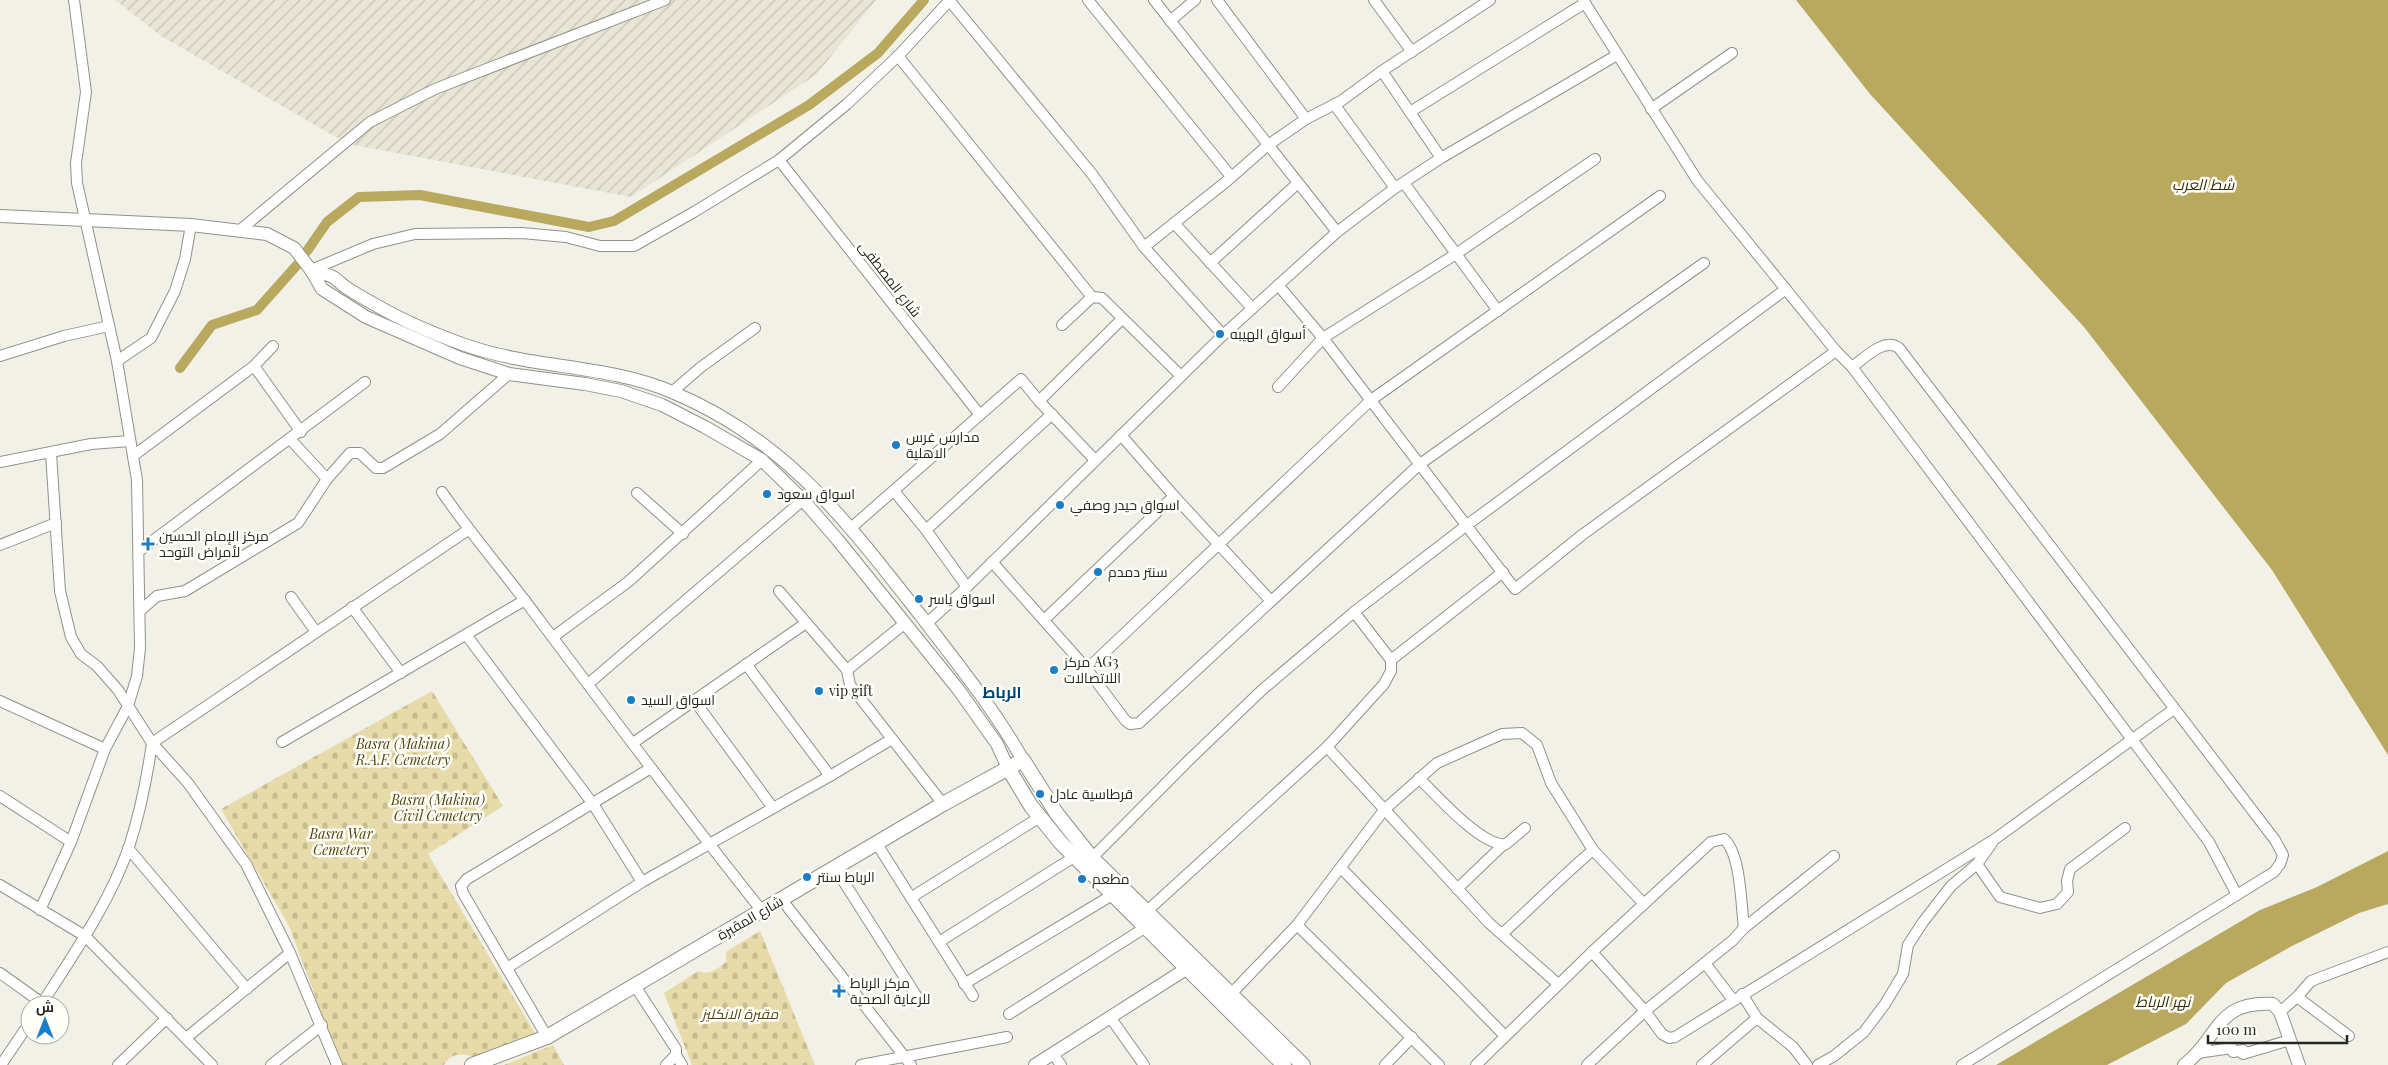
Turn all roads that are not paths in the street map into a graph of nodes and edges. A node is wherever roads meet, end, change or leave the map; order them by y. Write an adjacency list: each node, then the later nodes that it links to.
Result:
1 (74, 0): 30 (street)
2 (665, 0): 33 (street)
3 (950, 0): 15 (street); 35 (street)
4 (1088, 0): 25 (street)
5 (1154, 0): 11 (street)
6 (1195, 0): 11 (street)
7 (1217, 0): 20 (street)
8 (1374, 0): 12 (street)
9 (1483, 2): 12 (street)
10 (1584, 2): 14 (street); 19 (street)
11 (1170, 21): 21 (street)
12 (1412, 52): 16 (street)
13 (1732, 53): 18 (street)
14 (1617, 55): 18 (street); 22 (street)
15 (898, 56): 24 (street); 42 (street)
16 (1382, 71): 17 (street); 19 (street)
17 (1334, 104): 20 (street); 27 (street)
18 (1651, 109): 41 (street)
19 (1410, 112): 22 (street)
20 (1306, 120): 21 (street)
21 (1268, 145): 25 (street); 26 (street)
22 (1441, 158): 27 (street)
23 (1595, 159): 36 (street)
24 (778, 160): 39 (street); 67 (street, شارع المصطفى)
25 (1230, 178): 31 (street)
26 (1298, 183): 34 (street); 37 (street)
27 (1399, 186): 34 (street); 36 (street)
28 (1660, 196): 44 (street)
29 (0, 216): 30 (street)
30 (86, 220): 32 (street); 47 (street)
31 (1174, 223): 35 (street); 37 (street)
32 (191, 225): 33 (street); 56 (street)
33 (240, 230): 39 (street)
34 (1337, 232): 40 (street)
35 (1144, 247): 49 (street)
36 (1456, 254): 44 (street); 50 (street)
37 (1210, 263): 43 (street)
38 (1704, 263): 79 (street)
39 (311, 270): 51 (street); 55 (street)
40 (1278, 285): 43 (street); 50 (street)
41 (1786, 289): 53 (street); 87 (street)
42 (1092, 297): 45 (street); 46 (street)
43 (1252, 308): 49 (street)
44 (1498, 311): 64 (street)
45 (1122, 319): 60 (street); 65 (street)
46 (1062, 325)
47 (110, 326): 54 (street); 56 (street)
48 (756, 328): 63 (street)
49 (1224, 334): 60 (street)
50 (1323, 338): 62 (street); 64 (street)
51 (466, 345): 55 (street); 63 (street)
52 (272, 346): 57 (street)
53 (1836, 351): 58 (street); 96 (street)
54 (0, 356)
55 (460, 358): 59 (street)
56 (117, 361): 73 (street)
57 (254, 366): 69 (street); 75 (street)
58 (1852, 367): 122 (street); 123 (street)
59 (508, 374): 70 (street); 80 (street)
60 (1181, 376): 71 (street)
61 (365, 382): 69 (street)
62 (1278, 386)
63 (672, 392): 68 (street)
64 (1371, 400): 79 (street); 92 (street)
65 (1039, 401): 66 (street); 67 (street)
66 (1052, 414): 77 (street); 90 (street)
67 (980, 416): 81 (street)
68 (729, 420): 70 (street); 88 (street)
69 (301, 432): 72 (street)
70 (719, 435): 76 (street)
71 (1121, 435): 77 (street); 84 (street)
72 (290, 439): 80 (street); 94 (street)
73 (130, 441): 74 (street); 75 (street)
74 (51, 453): 78 (street); 86 (street)
75 (132, 456): 94 (street)
76 (762, 460): 85 (street); 91 (street)
77 (1095, 460): 95 (street)
78 (0, 462)
79 (1420, 464): 87 (street); 101 (street)
80 (327, 479): 103 (street)
81 (894, 491): 88 (street); 90 (street)
82 (442, 492): 89 (street)
83 (637, 493): 91 (street)
84 (1174, 496): 92 (street); 105 (street)
85 (803, 500): 107 (street); 118 (street)
86 (56, 523): 93 (street); 121 (street)
87 (1467, 525): 96 (street); 104 (street)
88 (852, 527): 108 (street)
89 (468, 530): 100 (street); 102 (street)
90 (926, 530): 97 (street)
91 (683, 534): 112 (street)
92 (1218, 543): 101 (street); 115 (street)
93 (0, 545)
94 (139, 551): 103 (street)
95 (992, 562): 97 (street); 105 (street)
96 (1503, 572): 113 (street)
97 (967, 587): 108 (street)
98 (778, 591): 106 (street)
99 (291, 597): 109 (street)
100 (525, 600): 111 (street); 112 (street)
101 (1272, 601): 115 (street)
102 (352, 607): 109 (street); 117 (street)
103 (141, 610): 121 (street)
104 (1354, 612): 113 (street); 152 (street)
105 (1045, 620): 115 (street)
106 (806, 623): 114 (street); 116 (street)
107 (904, 624): 110 (street); 116 (street)
108 (926, 624): 110 (street); 130 (street)
109 (316, 632): 126 (street)
110 (913, 635): 132 (street)
111 (467, 636): 117 (street); 136 (street)
112 (553, 637): 118 (street)
113 (1391, 660): 128 (street)
114 (746, 664): 120 (street); 133 (street)
115 (1087, 669)
116 (847, 670): 124 (street)
117 (401, 673): 125 (street)
118 (588, 684): 127 (street)
119 (0, 700): 129 (street)
120 (694, 700): 127 (street); 138 (street)
121 (128, 706): 126 (street); 129 (street)
122 (2174, 708): 123 (street); 160 (street)
123 (2132, 738): 143 (street); 160 (street)
124 (892, 739): 133 (street); 137 (street)
125 (282, 742)
126 (152, 743): 148 (street); 175 (street)
127 (633, 743): 131 (street)
128 (1327, 747): 139 (street); 166 (street)
129 (105, 749): 144 (street)
130 (1023, 760): 132 (main road, شارع المقبرة); 152 (main road)
131 (651, 768): 136 (street); 146 (street)
132 (1008, 768): 137 (main road, شارع المقبرة); 140 (main road)
133 (830, 776): 138 (street)
134 (1419, 778): 139 (street); 147 (street); 149 (street)
135 (0, 796): 144 (street)
136 (592, 804): 156 (street); 177 (street)
137 (944, 804): 145 (main road, شارع المقبرة)
138 (773, 808): 146 (street)
139 (1384, 810): 155 (street); 158 (street)
140 (1040, 817): 151 (main road); 161 (street)
141 (1525, 828): 147 (street)
142 (2125, 828): 153 (street)
143 (1995, 839): 153 (street); 188 (street)
144 (71, 842): 164 (street)
145 (877, 844): 154 (main road, شارع المقبرة); 161 (street)
146 (709, 845): 156 (street); 165 (street)
147 (1503, 845): 158 (street)
148 (128, 848): 171 (street); 183 (street)
149 (1593, 850): 163 (street); 170 (street)
150 (1834, 856): 169 (street)
151 (1074, 857): 159 (main road); 172 (street)
152 (1092, 858): 166 (main road)
153 (1977, 864): 230 (street)
154 (835, 868): 162 (main road, شارع المقبرة); 190 (street)
155 (1341, 868): 167 (street); 199 (street)
156 (642, 882): 177 (street)
157 (0, 885): 164 (street)
158 (1457, 889): 170 (street)
159 (1114, 894): 168 (main road); 180 (street)
160 (2237, 895): 231 (street)
161 (912, 897): 172 (street)
162 (782, 900): 165 (main road, شارع المقبرة); 211 (street)
163 (1644, 904): 169 (street); 173 (street)
164 (40, 910): 171 (street)
165 (762, 911): 182 (main road, شارع المقبرة)
166 (1146, 912): 186 (main road)
167 (1298, 925): 186 (street); 203 (street)
168 (1146, 927): 178 (main road); 193 (street)
169 (1744, 928): 176 (street)
170 (1502, 934): 181 (street)
171 (85, 936): 185 (street); 195 (street)
172 (939, 942): 180 (street)
173 (1592, 952): 181 (street); 191 (street)
174 (2388, 952): 189 (street)
175 (290, 953): 183 (street); 197 (street)
176 (1706, 962): 188 (street); 191 (street)
177 (507, 968): 201 (street)
178 (1186, 969): 194 (street); 210 (main road)
179 (0, 973): 184 (street)
180 (964, 984): 187 (street)
181 (1558, 984): 199 (street)
182 (635, 986): 201 (main road, شارع المقبرة); 208 (street)
183 (247, 989): 204 (street)
184 (30, 995)
185 (48, 995)
186 (1230, 995): 210 (main road)
187 (972, 996)
188 (1738, 997): 191 (street); 196 (street)
189 (2297, 997): 192 (street); 200 (street)
190 (918, 1000)
191 (1645, 1011): 227 (street)
192 (2280, 1012): 205 (street); 206 (street)
193 (1009, 1014)
194 (1110, 1017): 207 (street); 223 (street)
195 (167, 1018): 204 (street); 213 (street)
196 (1757, 1018): 228 (street); 229 (street)
197 (322, 1025): 215 (street); 216 (street)
198 (20, 1035): 209 (street)
199 (1505, 1036): 212 (street)
200 (2349, 1036)
201 (547, 1037): 217 (main road, شارع المقبرة)
202 (1007, 1037): 211 (street)
203 (1412, 1037): 225 (street); 226 (street)
204 (186, 1038): 214 (street)
205 (2290, 1040): 206 (street); 233 (street)
206 (2197, 1053): 232 (street)
207 (1053, 1054): 221 (street); 222 (street)
208 (676, 1055): 218 (street); 219 (street)
209 (2, 1059)
210 (1285, 1060): 224 (main road)
211 (908, 1061): 220 (street)
212 (1481, 1063)
213 (118, 1065)
214 (212, 1065)
215 (271, 1065)
216 (338, 1065)
217 (472, 1065)
218 (666, 1065)
219 (682, 1065)
220 (861, 1065)
221 (1035, 1065)
222 (1061, 1065)
223 (1144, 1065)
224 (1303, 1065)
225 (1385, 1065)
226 (1439, 1065)
227 (1587, 1065)
228 (1702, 1065)
229 (1807, 1065)
230 (1818, 1065)
231 (1962, 1065)
232 (2184, 1065)
233 (2299, 1065)

